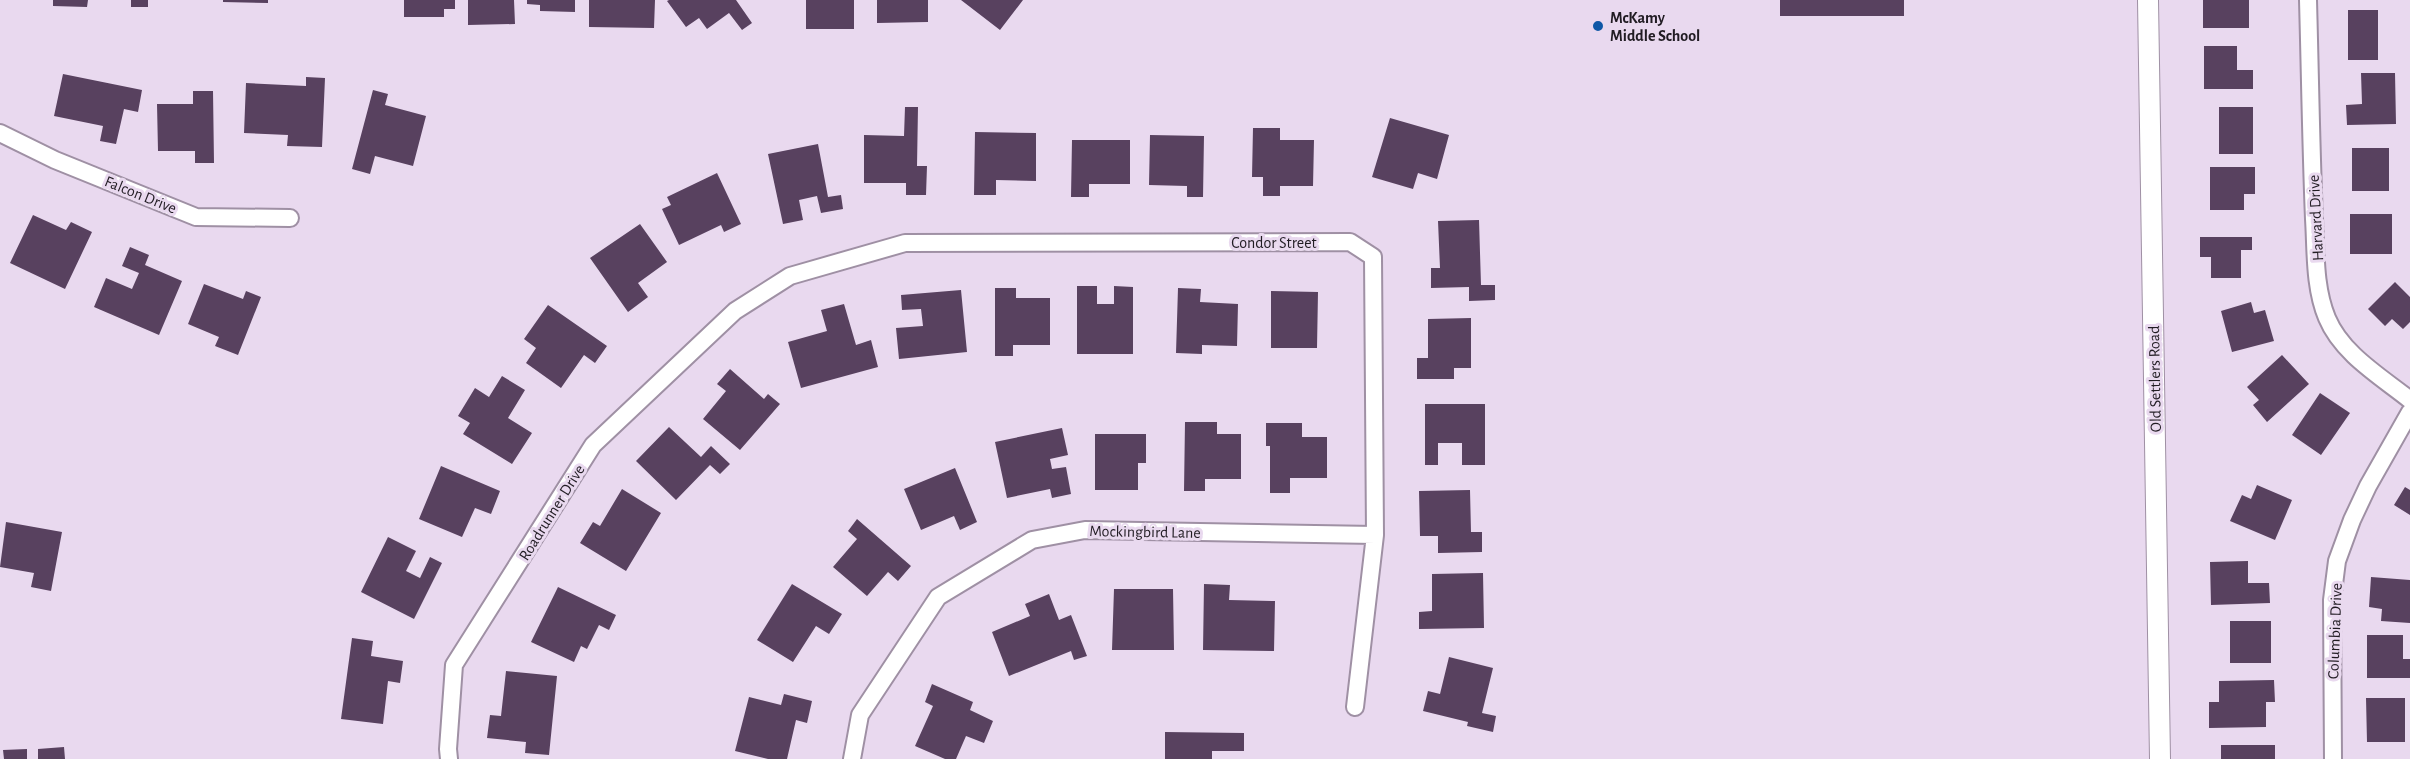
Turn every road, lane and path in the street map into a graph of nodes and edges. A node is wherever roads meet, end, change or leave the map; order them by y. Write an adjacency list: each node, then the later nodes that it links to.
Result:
1 (2148, 0): 12 (street, Old Settlers Road)
2 (2308, 0): 6 (street, Harvard Drive)
3 (0, 134): 4 (street, Falcon Drive)
4 (290, 218)
5 (735, 311): 8 (street, Condor Street); 10 (street, Roadrunner Drive)
6 (2410, 400)
7 (2410, 412): 13 (street, Columbia Drive)
8 (1375, 535): 9 (street, Condor Street); 11 (street, Mockingbird Lane)
9 (1355, 707)
10 (449, 759)
11 (852, 759)
12 (2160, 759)
13 (2332, 759)

